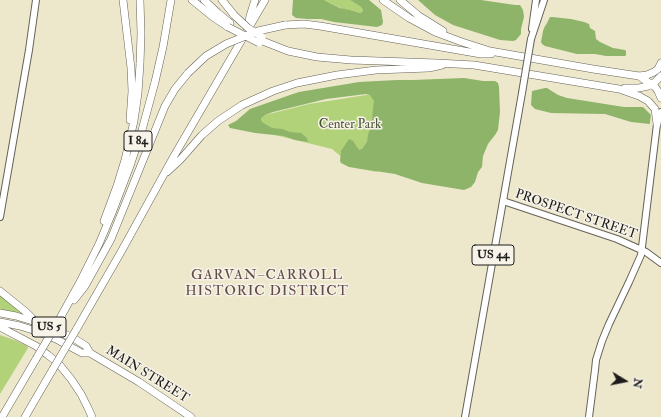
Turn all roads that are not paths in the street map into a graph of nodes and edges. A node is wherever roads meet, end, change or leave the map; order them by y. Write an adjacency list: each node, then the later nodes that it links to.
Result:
1 (36, 0): 32 (main road)
2 (123, 0): 29 (highway)
3 (140, 0): 29 (highway)
4 (171, 0): 35 (highway, I 84)
5 (192, 0): 14 (highway)
6 (204, 0): 14 (highway)
7 (222, 0): 17 (highway, bridge)
8 (255, 0): 15 (highway)
9 (265, 0): 15 (highway)
10 (383, 0): 18 (highway)
11 (400, 0): 18 (highway)
12 (536, 0): 16 (main road, US 44)
13 (544, 0): 16 (main road, US 44)
14 (229, 25): 17 (highway, bridge)
15 (247, 30): 30 (highway)
16 (531, 39): 31 (main road, US 44, bridge)
17 (260, 40): 20 (highway)
18 (477, 47): 19 (highway)
19 (498, 52): 22 (highway); 37 (highway, bridge)
20 (447, 63): 25 (highway); 30 (highway)
21 (661, 63): 22 (highway)
22 (639, 76): 24 (highway)
23 (661, 76): 24 (highway)
24 (652, 84): 25 (highway); 26 (highway)
25 (619, 88): 28 (highway)
26 (661, 98)
27 (661, 112): 28 (main road)
28 (657, 124): 33 (main road)
29 (125, 160): 35 (highway)
30 (163, 175): 43 (highway, bridge)
31 (503, 201): 33 (main road, PROSPECT STREET); 49 (main road, US 44)
32 (0, 217)
33 (641, 249): 34 (main road, PROSPECT STREET); 50 (main road)
34 (661, 263)
35 (83, 276): 37 (highway, I 84)
36 (0, 291): 40 (highway)
37 (66, 307): 44 (highway, I 84, bridge)
38 (0, 313): 40 (highway, MAIN STREET / US 5)
39 (0, 322): 42 (highway, MAIN STREET / US 5)
40 (36, 322): 42 (highway, MAIN STREET / US 5)
41 (0, 327): 47 (highway)
42 (90, 353): 48 (highway, MAIN STREET / US 5)
43 (39, 394): 45 (highway); 46 (highway)
44 (2, 417)
45 (25, 417)
46 (30, 417)
47 (92, 417)
48 (192, 417)
49 (465, 417)
50 (589, 417)

